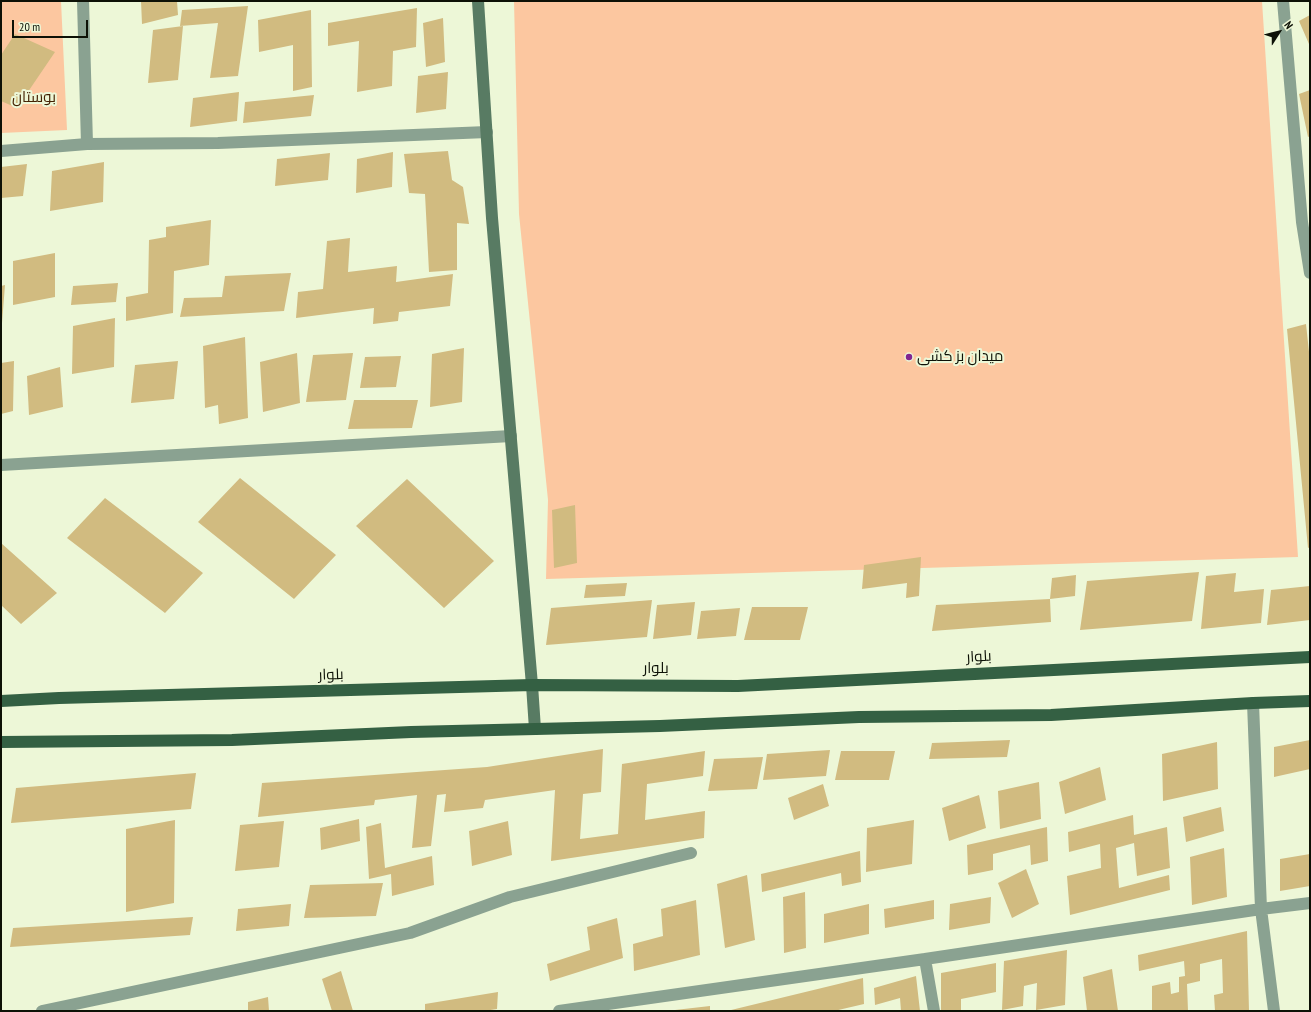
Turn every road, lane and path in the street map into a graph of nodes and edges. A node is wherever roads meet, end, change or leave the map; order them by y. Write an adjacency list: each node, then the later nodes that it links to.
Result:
1 (83, 1): 5 (street)
2 (478, 1): 4 (street)
3 (1283, 1): 7 (street)
4 (486, 132): 5 (street); 8 (street)
5 (87, 144): 6 (street)
6 (1, 151)
7 (1310, 273)
8 (511, 436): 9 (street); 11 (street)
9 (1, 464)
10 (1310, 657): 11 (main road, بلوار)
11 (532, 685): 12 (main road, بلوار); 15 (street)
12 (1, 701)
13 (1310, 701): 14 (main road)
14 (1253, 703): 15 (main road); 19 (street)
15 (535, 729): 16 (main road)
16 (1, 742)
17 (691, 853): 21 (street)
18 (1310, 903): 19 (street)
19 (1261, 909): 20 (street); 24 (street)
20 (925, 959): 22 (street); 23 (street)
21 (42, 1011)
22 (559, 1011)
23 (934, 1011)
24 (1274, 1011)

